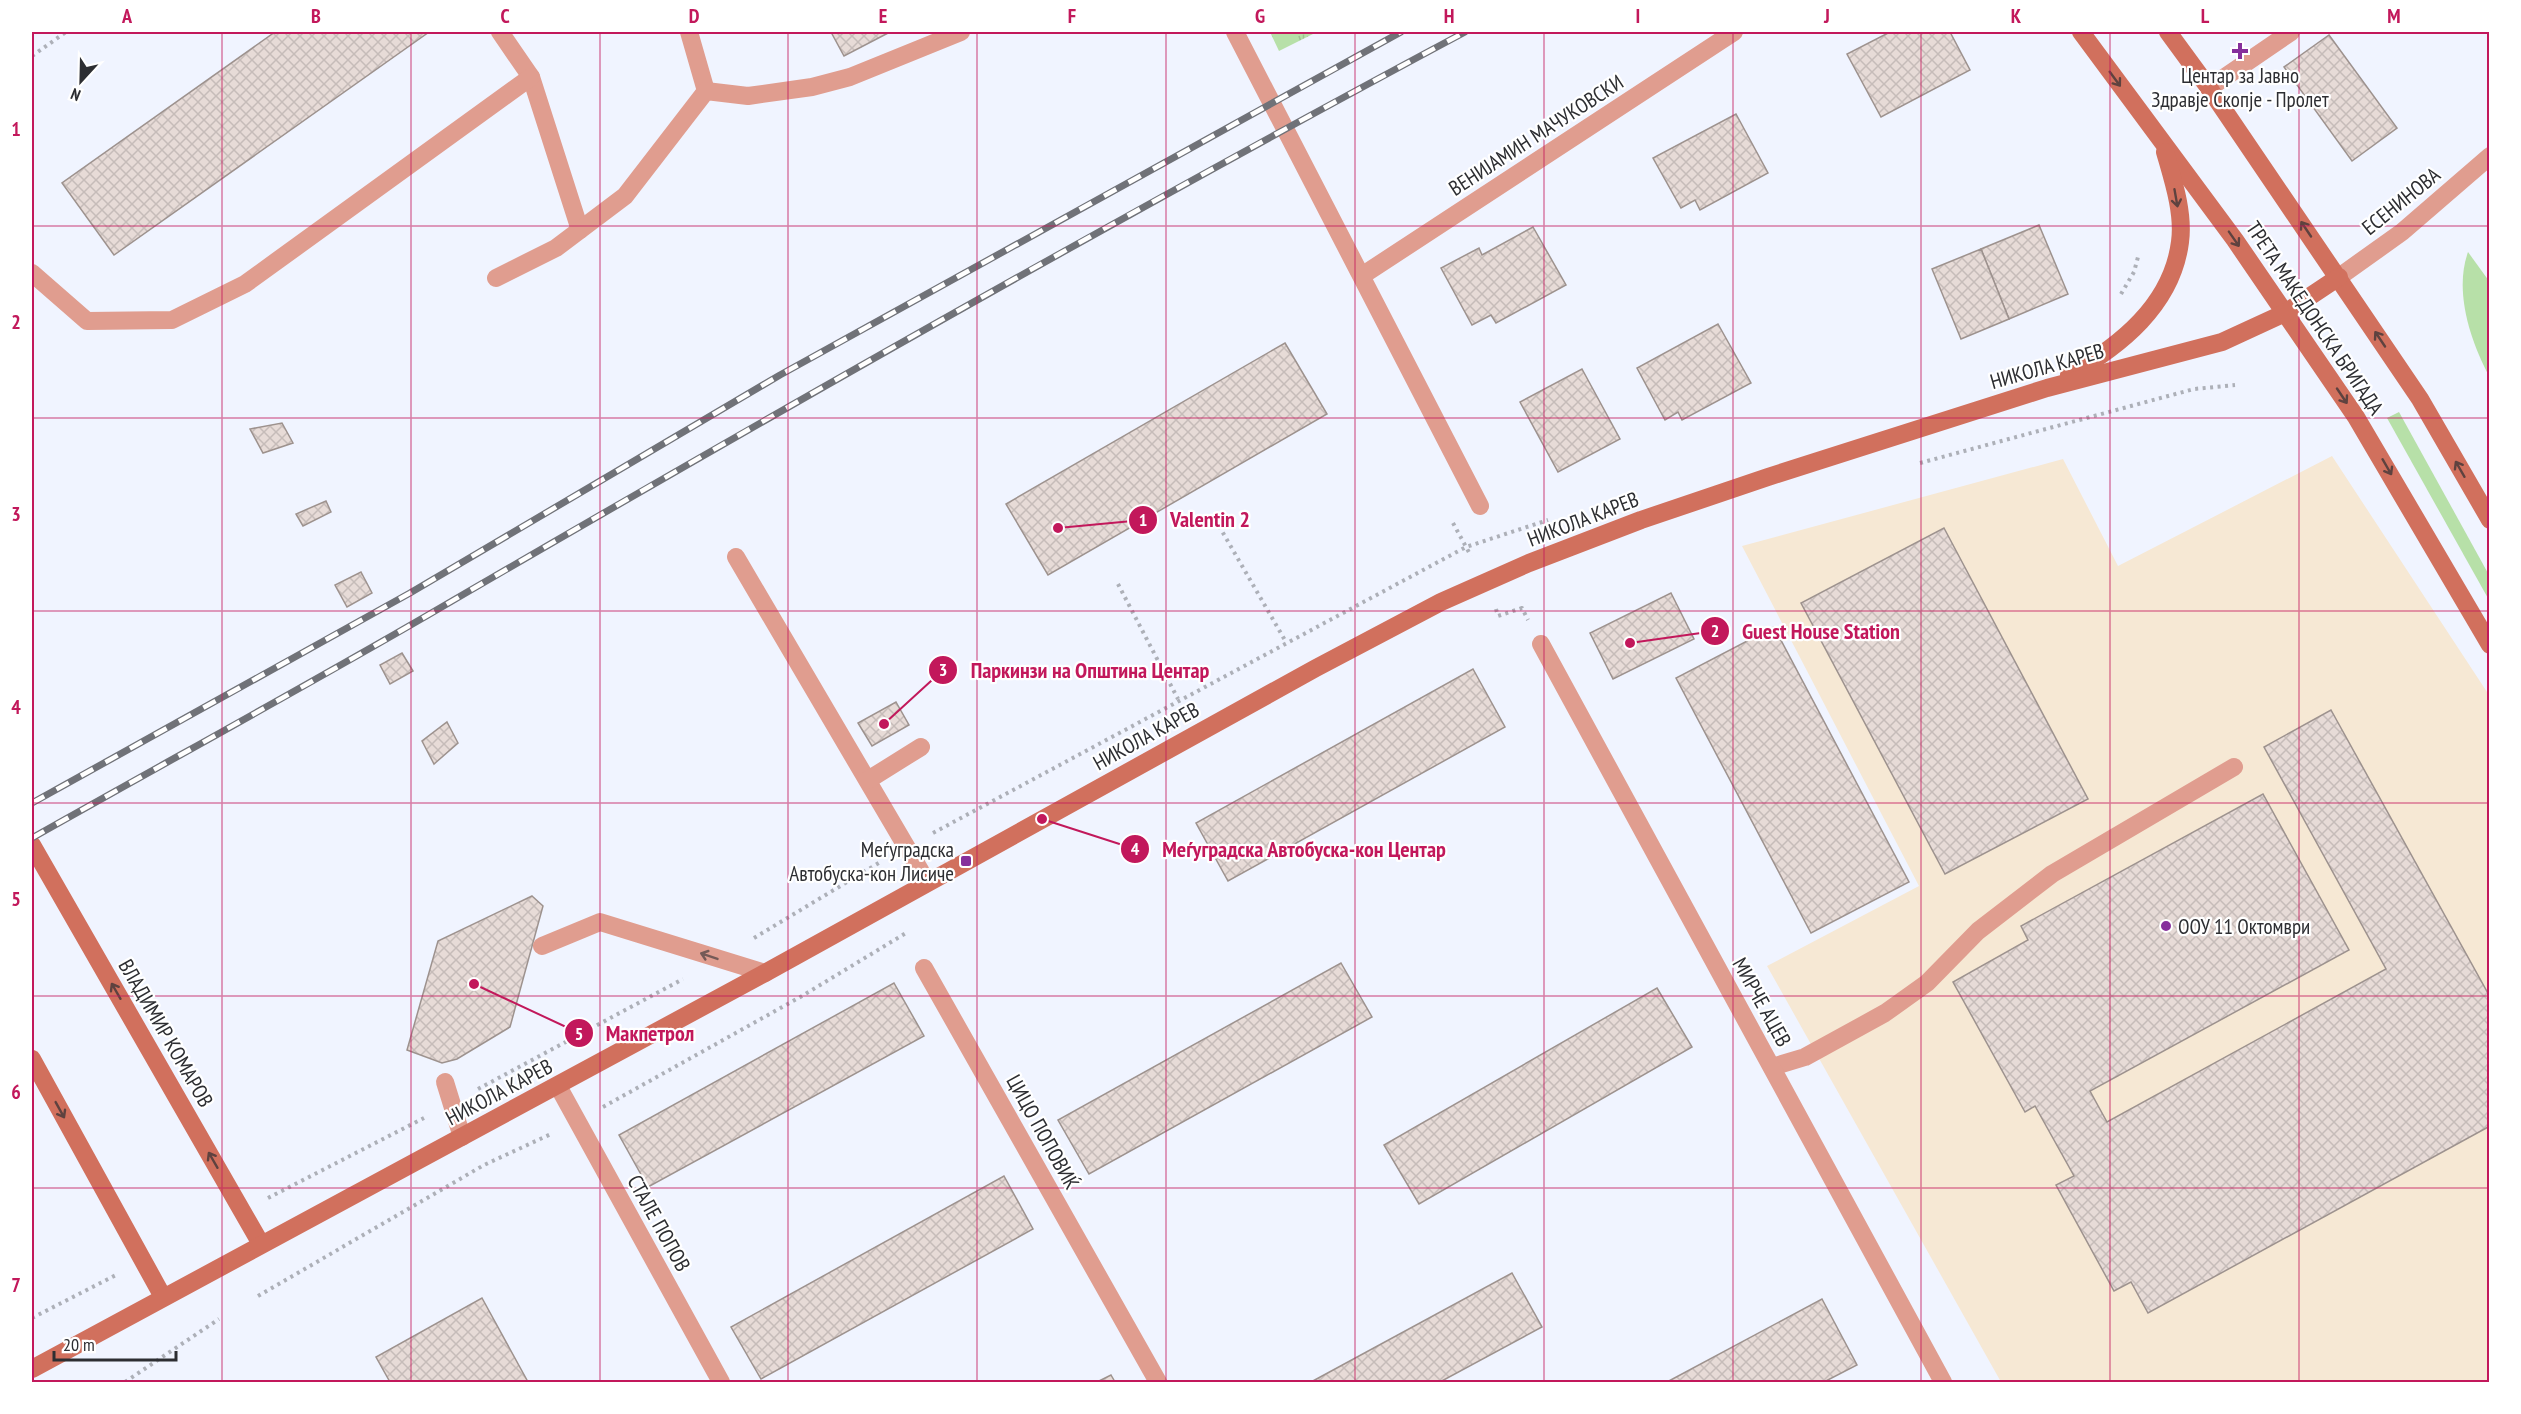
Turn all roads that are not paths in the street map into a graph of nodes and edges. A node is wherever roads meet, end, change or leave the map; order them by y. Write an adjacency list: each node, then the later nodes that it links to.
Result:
1 (500, 32): 9 (street)
2 (689, 32): 11 (street)
3 (961, 32): 11 (street)
4 (1235, 32): 16 (street)
5 (1734, 32): 16 (street, ВЕНИЈАМИН МАЧУКОВСКИ)
6 (2081, 32): 12 (street, ТРЕТА МАКЕДОНСКА БРИГАДА, one-way to 12)
7 (2168, 32): 10 (street, ТРЕТА МАКЕДОНСКА БРИГАДА)
8 (2291, 32): 10 (street)
9 (531, 77): 14 (street); 15 (street)
10 (2209, 88): 17 (street, ТРЕТА МАКЕДОНСКА БРИГАДА, one-way to 10)
11 (706, 91): 14 (street)
12 (2162, 141): 19 (street, ТРЕТА МАКЕДОНСКА БРИГАДА, one-way to 19); 20 (street, one-way to 20)
13 (2490, 156): 17 (street, ЕСЕНИНОВА)
14 (580, 230): 18 (street)
15 (32, 273)
16 (1363, 275): 21 (street)
17 (2339, 277): 19 (street, НИКОЛА КАРЕВ); 22 (street, ТРЕТА МАКЕДОНСКА БРИГАДА, one-way to 17)
18 (496, 278)
19 (2285, 313): 20 (street, НИКОЛА КАРЕВ); 25 (street, ТРЕТА МАКЕДОНСКА БРИГАДА, one-way to 25)
20 (2047, 388): 30 (street, НИКОЛА КАРЕВ)
21 (1480, 506)
22 (2490, 520)
23 (736, 557): 28 (street)
24 (1541, 644): 35 (street, МИРЧЕ АЦЕВ)
25 (2490, 645)
26 (921, 747): 28 (street)
27 (2234, 767): 35 (street)
28 (868, 780): 30 (street)
29 (32, 845): 39 (street, ВЛАДИМИР КОМАРОВ, one-way to 29)
30 (927, 882): 33 (street, НИКОЛА КАРЕВ)
31 (542, 946): 33 (street, one-way to 31)
32 (924, 968): 43 (street, ЦИЦО ПОПОВИЌ)
33 (765, 973): 37 (street, НИКОЛА КАРЕВ)
34 (32, 1059): 40 (street, one-way to 40)
35 (1772, 1067): 44 (street, МИРЧЕ АЦЕВ)
36 (445, 1082): 38 (street)
37 (558, 1086): 38 (street, НИКОЛА КАРЕВ); 42 (street, СТАЛЕ ПОПОВ)
38 (462, 1137): 39 (street, НИКОЛА КАРЕВ)
39 (261, 1244): 40 (street, НИКОЛА КАРЕВ)
40 (163, 1297): 41 (street, НИКОЛА КАРЕВ)
41 (32, 1369)
42 (721, 1383)
43 (1158, 1383)
44 (1943, 1383)

